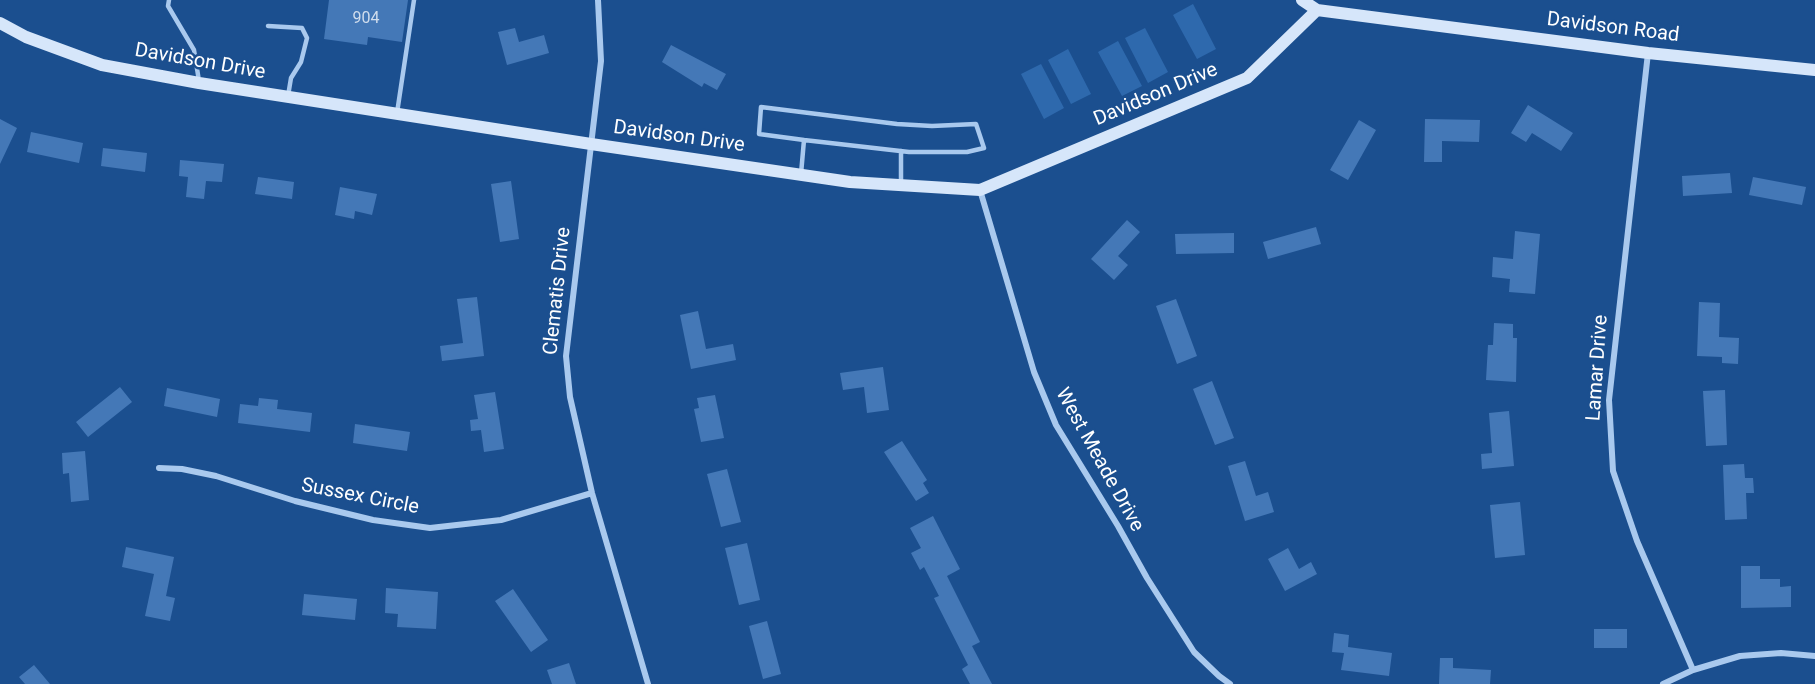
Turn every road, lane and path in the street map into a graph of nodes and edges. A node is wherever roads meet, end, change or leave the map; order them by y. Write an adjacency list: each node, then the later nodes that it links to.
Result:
1 (169, 0): 10 (lane)
2 (414, 0): 12 (lane)
3 (598, 0): 14 (street, Clematis Drive)
4 (1302, 0): 5 (street, Davidson Road)
5 (1317, 10): 8 (street, Davidson Road); 18 (street, Davidson Drive)
6 (0, 23): 10 (street, Davidson Drive)
7 (268, 26): 11 (lane)
8 (1647, 53): 9 (street, Davidson Road); 22 (street, Lamar Drive)
9 (1815, 70)
10 (200, 83): 11 (street, Davidson Drive)
11 (288, 97): 12 (street, Davidson Drive)
12 (396, 115): 14 (street, Davidson Drive)
13 (804, 141): 15 (lane); 15 (lane); 16 (lane)
14 (591, 144): 16 (street, Davidson Drive); 20 (street, Clematis Drive)
15 (901, 152): 17 (lane)
16 (801, 174): 17 (street, Davidson Drive)
17 (901, 185): 18 (street, Davidson Drive)
18 (980, 190): 24 (street, West Meade Drive)
19 (159, 468): 20 (street, Sussex Circle)
20 (592, 493): 23 (street, Clematis Drive)
21 (1815, 656): 22 (street)
22 (1694, 670): 25 (street)
23 (648, 684)
24 (1230, 684)
25 (1663, 684)

